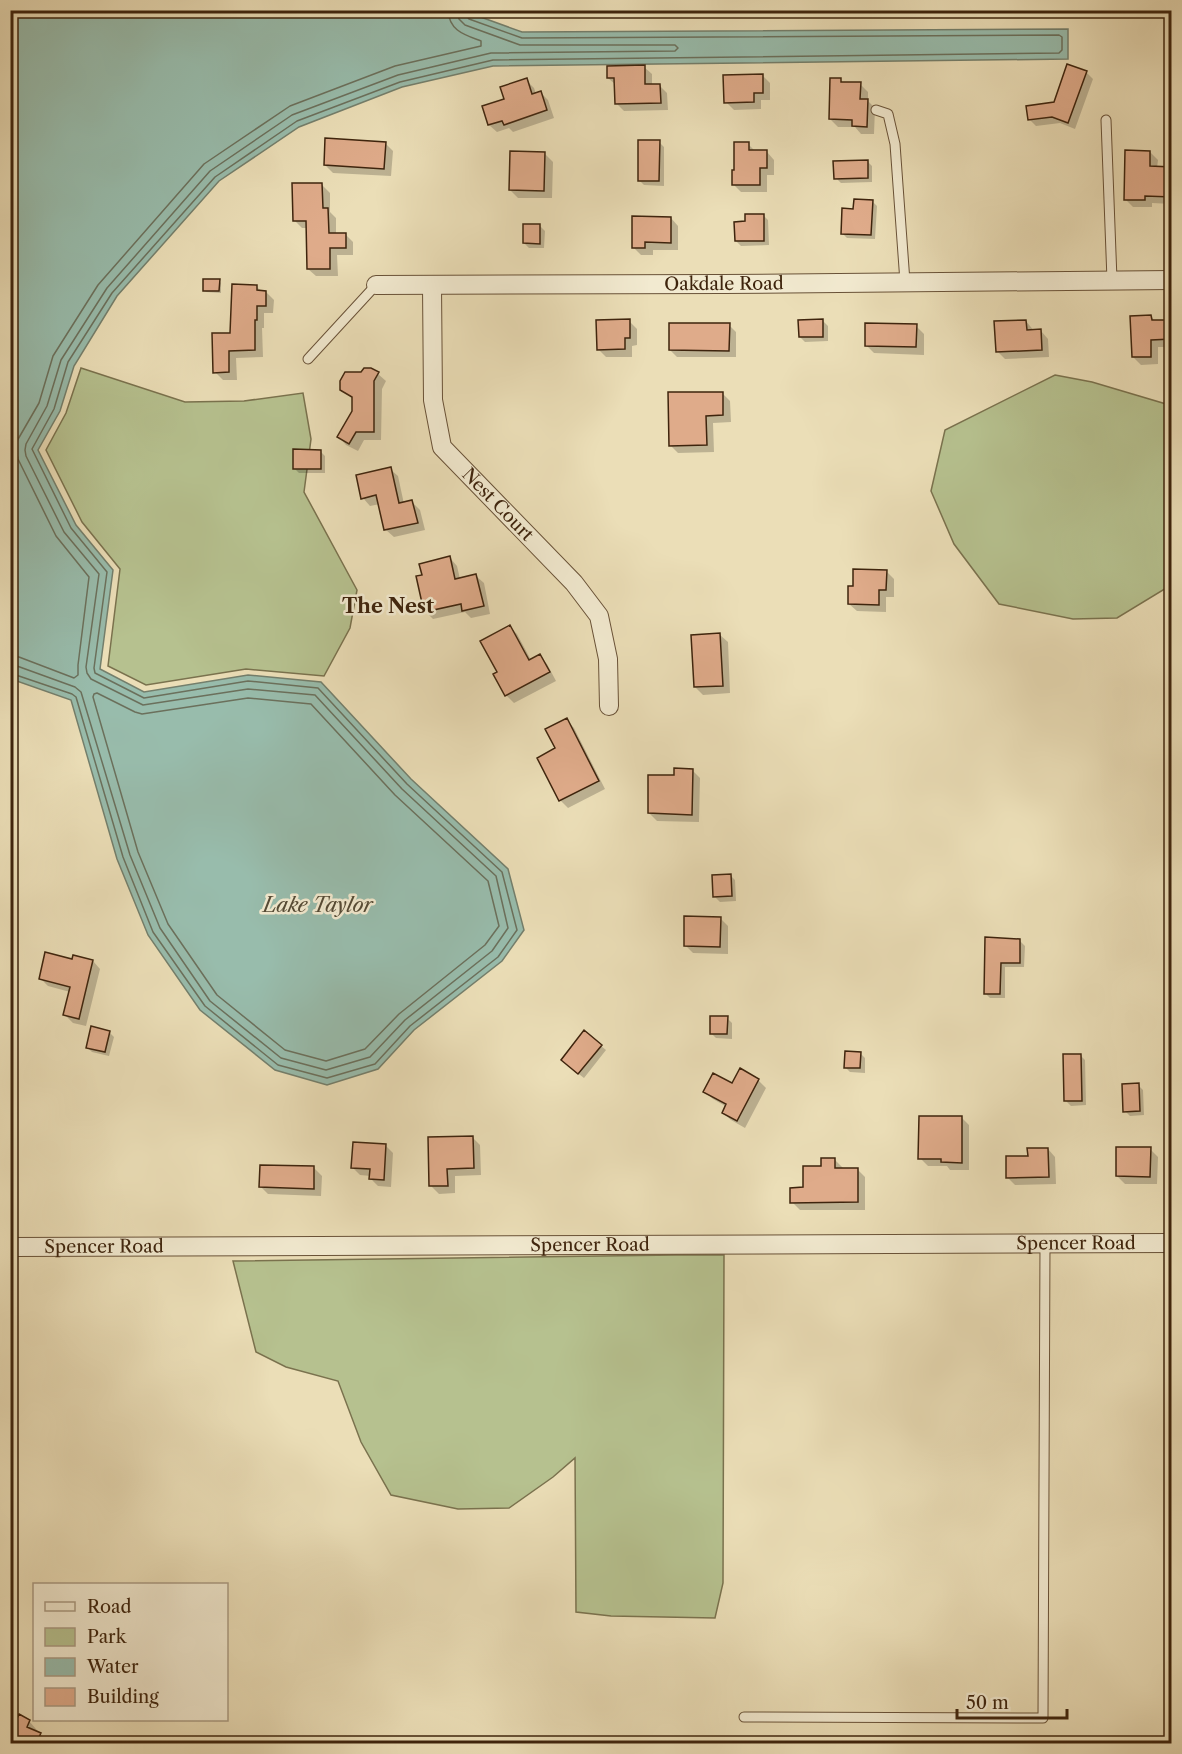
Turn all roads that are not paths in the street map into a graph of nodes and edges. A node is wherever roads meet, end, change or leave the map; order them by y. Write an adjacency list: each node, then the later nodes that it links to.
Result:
1 (876, 110): 5 (lane)
2 (1106, 120): 3 (lane)
3 (1112, 280): 4 (street, Oakdale Road); 5 (street, Oakdale Road)
4 (1172, 280)
5 (904, 282): 7 (street, Oakdale Road)
6 (376, 285): 7 (street, Oakdale Road); 8 (lane, Oakdale Road)
7 (432, 286): 9 (street, Nest Court)
8 (308, 359)
9 (609, 706)
10 (1172, 1243): 11 (street, Spencer Road)
11 (1045, 1244): 12 (street, Spencer Road); 13 (lane)
12 (10, 1246)
13 (744, 1717)

